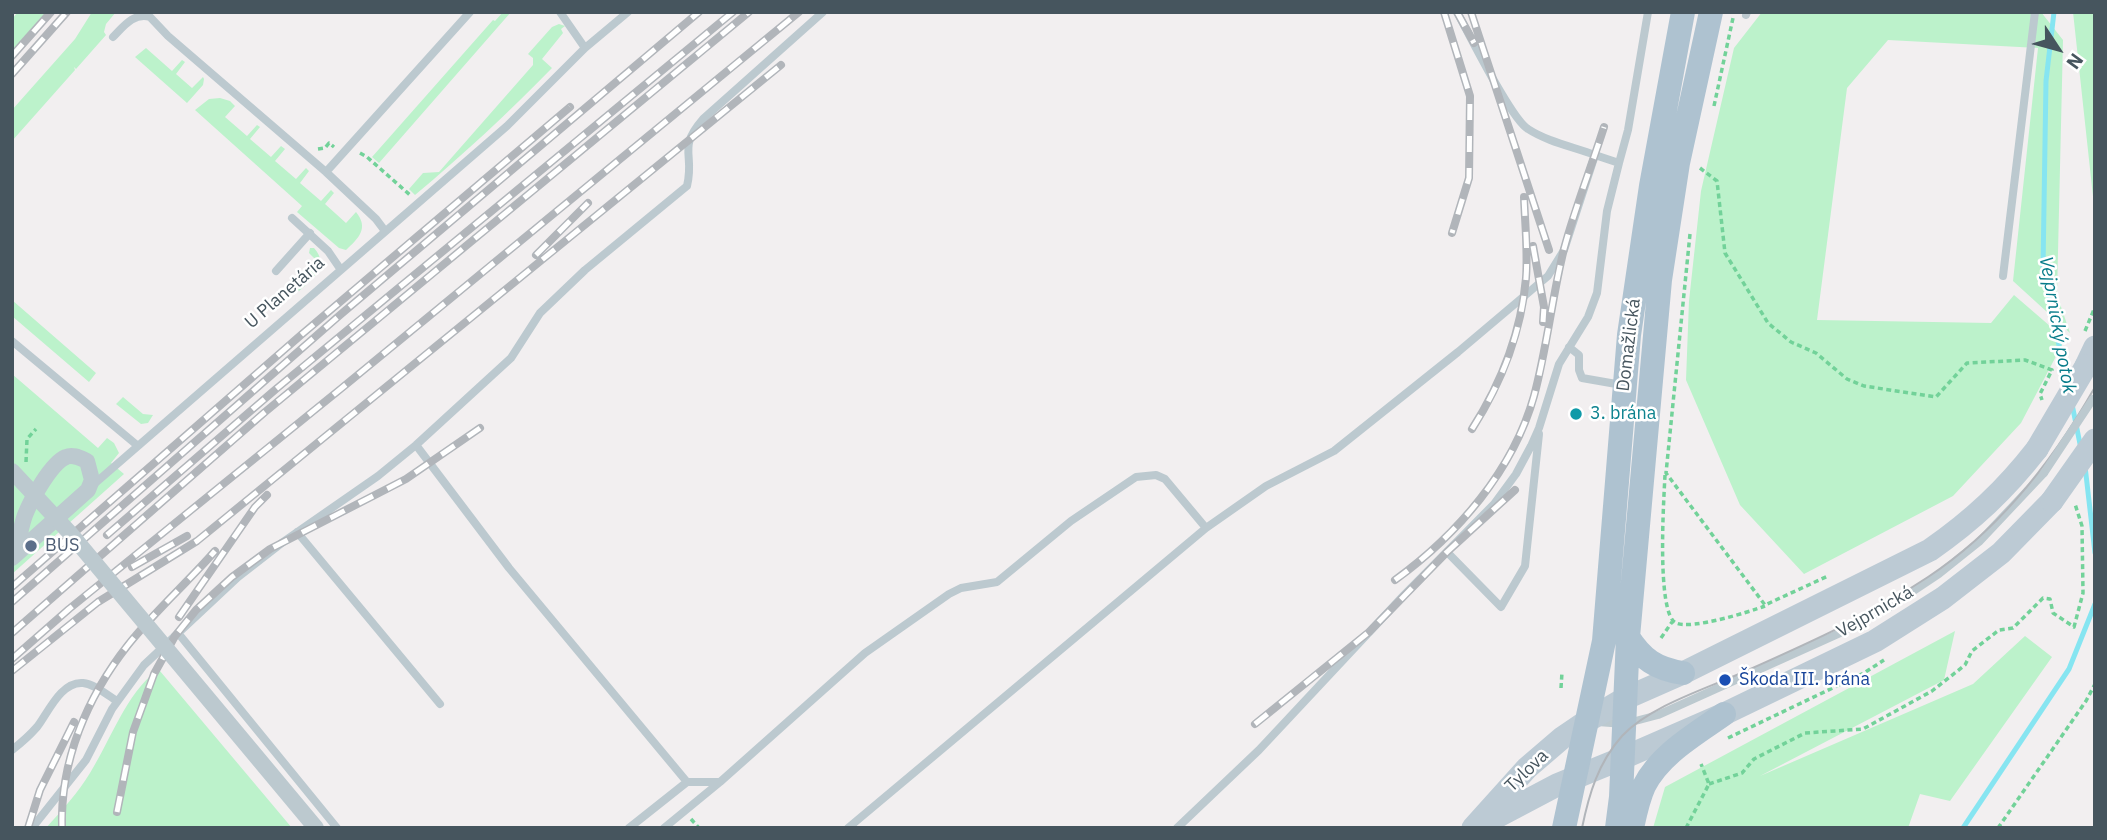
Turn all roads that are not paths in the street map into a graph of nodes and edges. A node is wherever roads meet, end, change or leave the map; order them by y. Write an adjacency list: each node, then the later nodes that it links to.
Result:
1 (470, 12): 15 (lane)
2 (560, 12): 12 (lane)
3 (628, 12): 12 (lane, U Planetária)
4 (823, 12): 30 (lane)
5 (1457, 12): 13 (lane)
6 (1648, 12): 14 (lane)
7 (1683, 12): 25 (main road, Domažlická)
8 (1711, 12): 38 (main road, Domažlická)
9 (2035, 12): 21 (lane)
10 (149, 15): 11 (lane); 15 (lane)
11 (113, 37)
12 (585, 48): 17 (lane, U Planetária)
13 (1595, 155): 14 (lane); 33 (lane)
14 (1619, 163): 23 (lane)
15 (326, 172): 17 (lane)
16 (292, 218): 18 (lane)
17 (385, 231): 19 (lane, U Planetária)
18 (310, 233): 19 (lane); 20 (lane)
19 (341, 270): 29 (lane, U Planetária)
20 (276, 271)
21 (2003, 276)
22 (13, 341): 29 (lane)
23 (1569, 347): 25 (lane); 27 (lane)
24 (2089, 348): 39 (main road, Vejprnická, bridge)
25 (1623, 385): 44 (main road, Domažlická)
26 (2094, 398): 45 (lane, Vejprnická, bridge)
27 (1539, 428): 35 (lane); 35 (lane)
28 (2095, 440): 43 (main road, Vejprnická, bridge)
29 (138, 446): 32 (lane, U Planetária)
30 (416, 446): 34 (lane); 49 (lane)
31 (19, 469): 52 (street, bridge)
32 (88, 490): 36 (street, U Planetária); 36 (street, U Planetária)
33 (1206, 528): 50 (lane); 56 (lane)
34 (297, 532): 37 (lane); 42 (lane)
35 (1447, 552): 57 (lane)
36 (13, 557)
37 (178, 633): 41 (lane); 53 (lane)
38 (1628, 637): 39 (main road); 40 (main road, Domažlická)
39 (1683, 673): 40 (main road, Vejprnická)
40 (1624, 699): 44 (main road, Tylova); 45 (main road, Domažlická)
41 (117, 701): 46 (lane); 51 (lane)
42 (440, 704)
43 (1724, 714): 47 (main road, Vejprnická); 61 (main road)
44 (1587, 720): 45 (lane, Vejprnická); 48 (main road, Domažlická); 58 (main road, Tylova)
45 (1624, 724): 47 (main road, Domažlická)
46 (12, 750)
47 (1623, 758): 48 (main road, Tylova); 60 (main road, Domažlická)
48 (1575, 777): 58 (main road, Tylova); 59 (main road, Domažlická)
49 (687, 782): 50 (lane); 54 (lane)
50 (720, 782): 55 (lane)
51 (32, 828)
52 (316, 828)
53 (337, 828)
54 (629, 828)
55 (664, 828)
56 (848, 828)
57 (1177, 828)
58 (1475, 828)
59 (1564, 828)
60 (1617, 828)
61 (1632, 828)

